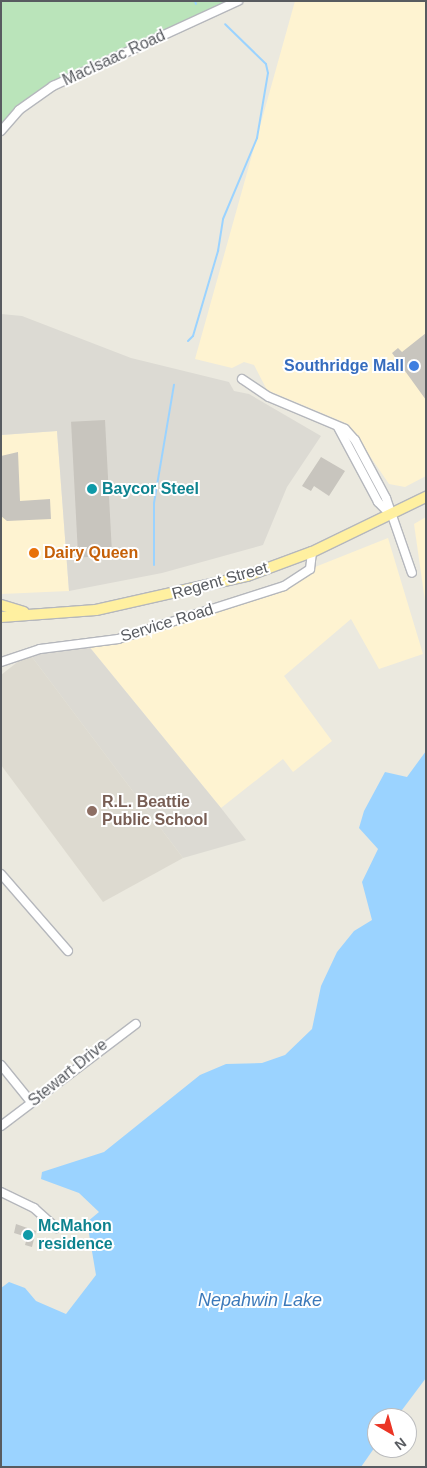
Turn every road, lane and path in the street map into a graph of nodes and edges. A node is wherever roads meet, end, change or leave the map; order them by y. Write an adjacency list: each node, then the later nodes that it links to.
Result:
1 (238, 1): 2 (street, MacIsaac Road)
2 (1, 131)
3 (242, 379): 5 (street)
4 (426, 496): 5 (main road, Regent Street)
5 (391, 514): 6 (main road, Regent Street); 7 (street)
6 (312, 552): 9 (main road, Regent Street); 11 (street, Service Road)
7 (412, 574)
8 (1, 605): 9 (main road)
9 (30, 614): 10 (main road, Regent Street)
10 (1, 616)
11 (1, 662)
12 (1, 874): 13 (street)
13 (68, 951)
14 (136, 1024): 16 (street, Stewart Drive)
15 (1, 1065): 16 (street)
16 (31, 1102): 17 (street, Stewart Drive)
17 (1, 1126)
18 (1, 1192): 19 (street)
19 (56, 1228)

